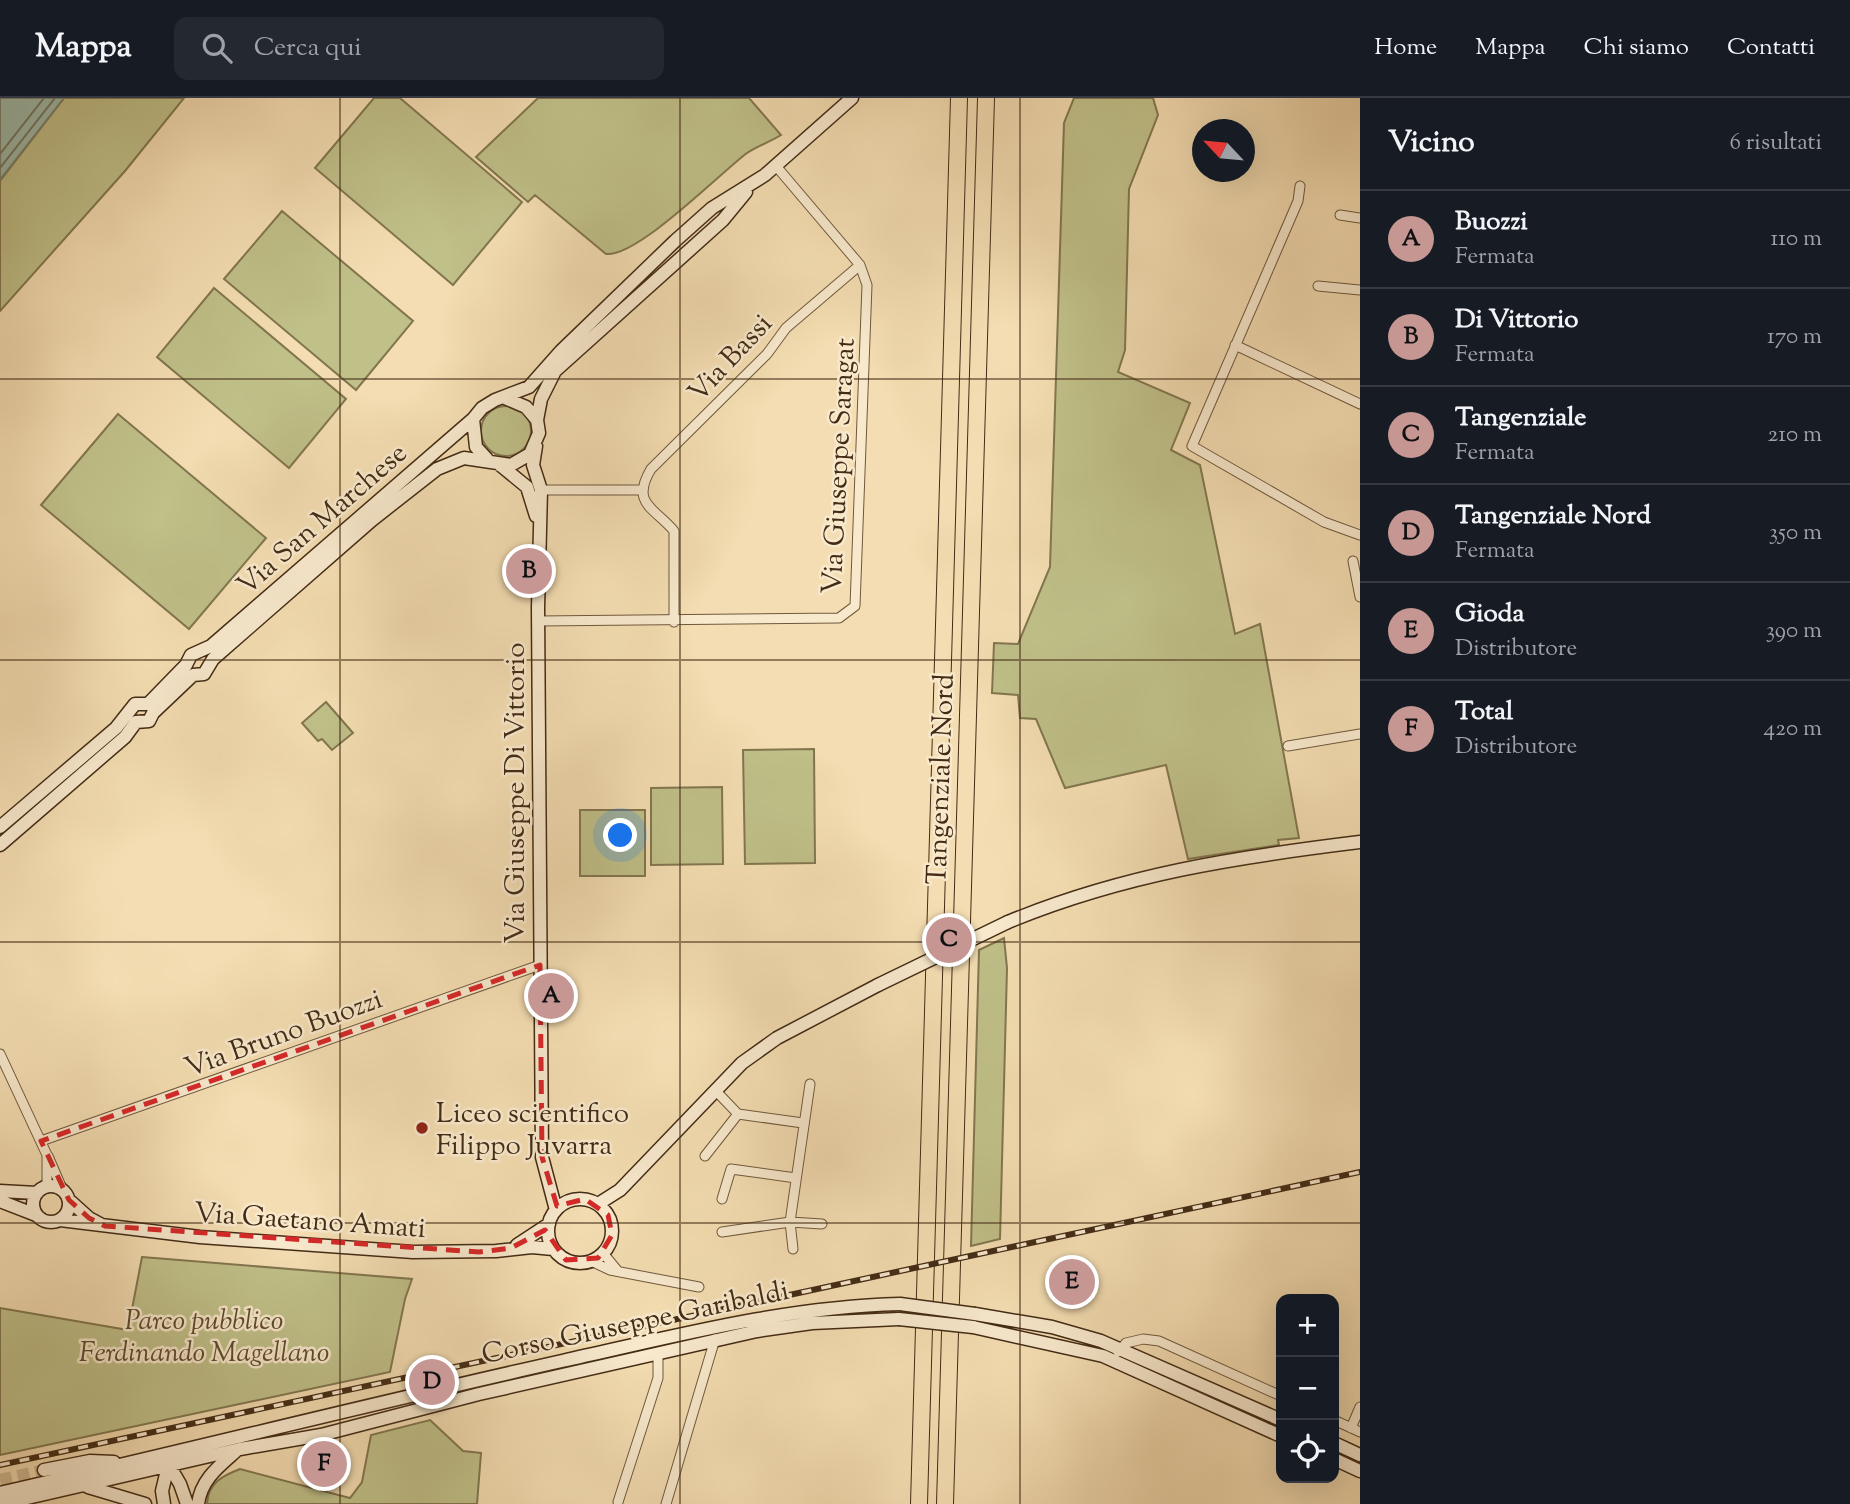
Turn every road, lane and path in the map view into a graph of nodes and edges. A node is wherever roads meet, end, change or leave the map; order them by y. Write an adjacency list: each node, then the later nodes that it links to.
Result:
1 (852, 98): 4 (street, Via San Marchese)
2 (959, 98): 98 (highway, Tangenziale Nord)
3 (986, 98): 99 (highway, Tangenziale Nord)
4 (776, 166): 5 (street, Via San Marchese); 9 (street, Via Giuseppe Saragat)
5 (750, 187): 13 (street, Via San Marchese); 16 (street, Via San Marchese)
6 (1300, 187): 12 (street)
7 (1340, 215): 8 (street)
8 (1360, 218)
9 (860, 264): 20 (street, Via Bassi); 26 (street, Via Giuseppe Saragat)
10 (1318, 286): 11 (street)
11 (1360, 290)
12 (1235, 345): 14 (street); 22 (street)
13 (505, 398): 15 (street, Via San Marchese); 16 (street)
14 (1360, 404)
15 (473, 419): 18 (street); 27 (street, Via San Marchese)
16 (537, 420): 17 (street, Via San Marchese)
17 (536, 446): 18 (street, Via San Marchese); 19 (street, Via Giuseppe Di Vittorio)
18 (493, 462): 21 (street, Via Giuseppe Di Vittorio); 28 (street, Via San Marchese)
19 (541, 490): 20 (street); 21 (street, Via Giuseppe Di Vittorio)
20 (642, 490): 26 (street)
21 (538, 525): 25 (street, Via Giuseppe Di Vittorio)
22 (1360, 535)
23 (1353, 561): 24 (street)
24 (1360, 597)
25 (538, 621): 26 (street, Via Giuseppe Saragat); 37 (street, Via Giuseppe Di Vittorio)
26 (674, 622)
27 (200, 653): 28 (street); 29 (street, Via San Marchese)
28 (209, 664): 29 (street, Via San Marchese)
29 (190, 670): 30 (street)
30 (151, 708): 31 (street); 31 (street)
31 (133, 718): 34 (street); 36 (street)
32 (1360, 734): 33 (street)
33 (1288, 746)
34 (0, 827)
35 (1360, 842): 40 (street, bridge)
36 (0, 845)
37 (540, 965): 43 (street, Via Bruno Buozzi); 47 (street, Via Giuseppe Di Vittorio)
38 (0, 1054): 43 (street)
39 (810, 1084): 42 (street)
40 (715, 1090): 41 (street); 49 (street)
41 (738, 1114): 42 (street); 45 (street)
42 (803, 1123): 46 (street)
43 (40, 1141): 44 (street)
44 (47, 1155): 48 (street); 51 (street)
45 (705, 1156)
46 (796, 1178): 52 (street); 60 (street)
47 (551, 1184): 53 (street); 56 (street, Via Giuseppe Di Vittorio)
48 (42, 1190): 50 (street); 51 (street); 57 (street)
49 (620, 1190): 55 (street); 58 (street)
50 (0, 1191)
51 (66, 1196): 59 (street); 63 (street, Via Gaetano Amati)
52 (722, 1199)
53 (571, 1200): 55 (street); 56 (street)
54 (0, 1201): 57 (street)
55 (598, 1204): 58 (street)
56 (556, 1210): 61 (street)
57 (36, 1215): 59 (street)
58 (608, 1215): 68 (street)
59 (60, 1220): 63 (street, Via Gaetano Amati)
60 (790, 1222): 62 (street); 64 (street); 67 (street)
61 (549, 1224): 65 (street, Via Gaetano Amati); 66 (street)
62 (822, 1224)
63 (105, 1226): 65 (street, Via Gaetano Amati)
64 (722, 1232)
65 (511, 1248): 66 (street, Via Gaetano Amati)
66 (553, 1249): 69 (street)
67 (793, 1249)
68 (604, 1253): 69 (street); 70 (street)
69 (591, 1261): 70 (street)
70 (619, 1271): 71 (street)
71 (699, 1287)
72 (715, 1339): 74 (street, Corso Giuseppe Garibaldi); 75 (street, Corso Giuseppe Garibaldi, bridge); 97 (street)
73 (1121, 1349): 75 (street); 76 (street); 78 (street, Corso Giuseppe Garibaldi); 85 (street, Corso Giuseppe Garibaldi, bridge)
74 (658, 1353): 83 (street, Corso Giuseppe Garibaldi); 92 (street)
75 (1113, 1360): 81 (street, Corso Giuseppe Garibaldi)
76 (1276, 1394)
77 (1360, 1407): 80 (street)
78 (1276, 1418)
79 (1339, 1422): 80 (street)
80 (1355, 1430)
81 (1276, 1434)
82 (1339, 1445): 84 (street)
83 (240, 1449): 85 (street, Corso Giuseppe Garibaldi); 96 (street)
84 (1360, 1455)
85 (166, 1461): 87 (street, Corso Giuseppe Garibaldi); 90 (street, Corso Giuseppe Garibaldi); 94 (street); 95 (street)
86 (1339, 1461): 89 (street)
87 (131, 1463): 88 (street); 91 (street, Corso Giuseppe Garibaldi)
88 (44, 1470)
89 (1360, 1471)
90 (84, 1486): 91 (street, Corso Giuseppe Garibaldi); 93 (street)
91 (5, 1501)
92 (618, 1502)
93 (145, 1504)
94 (164, 1504)
95 (187, 1504)
96 (198, 1504)
97 (666, 1504)
98 (919, 1504)
99 (945, 1504)

